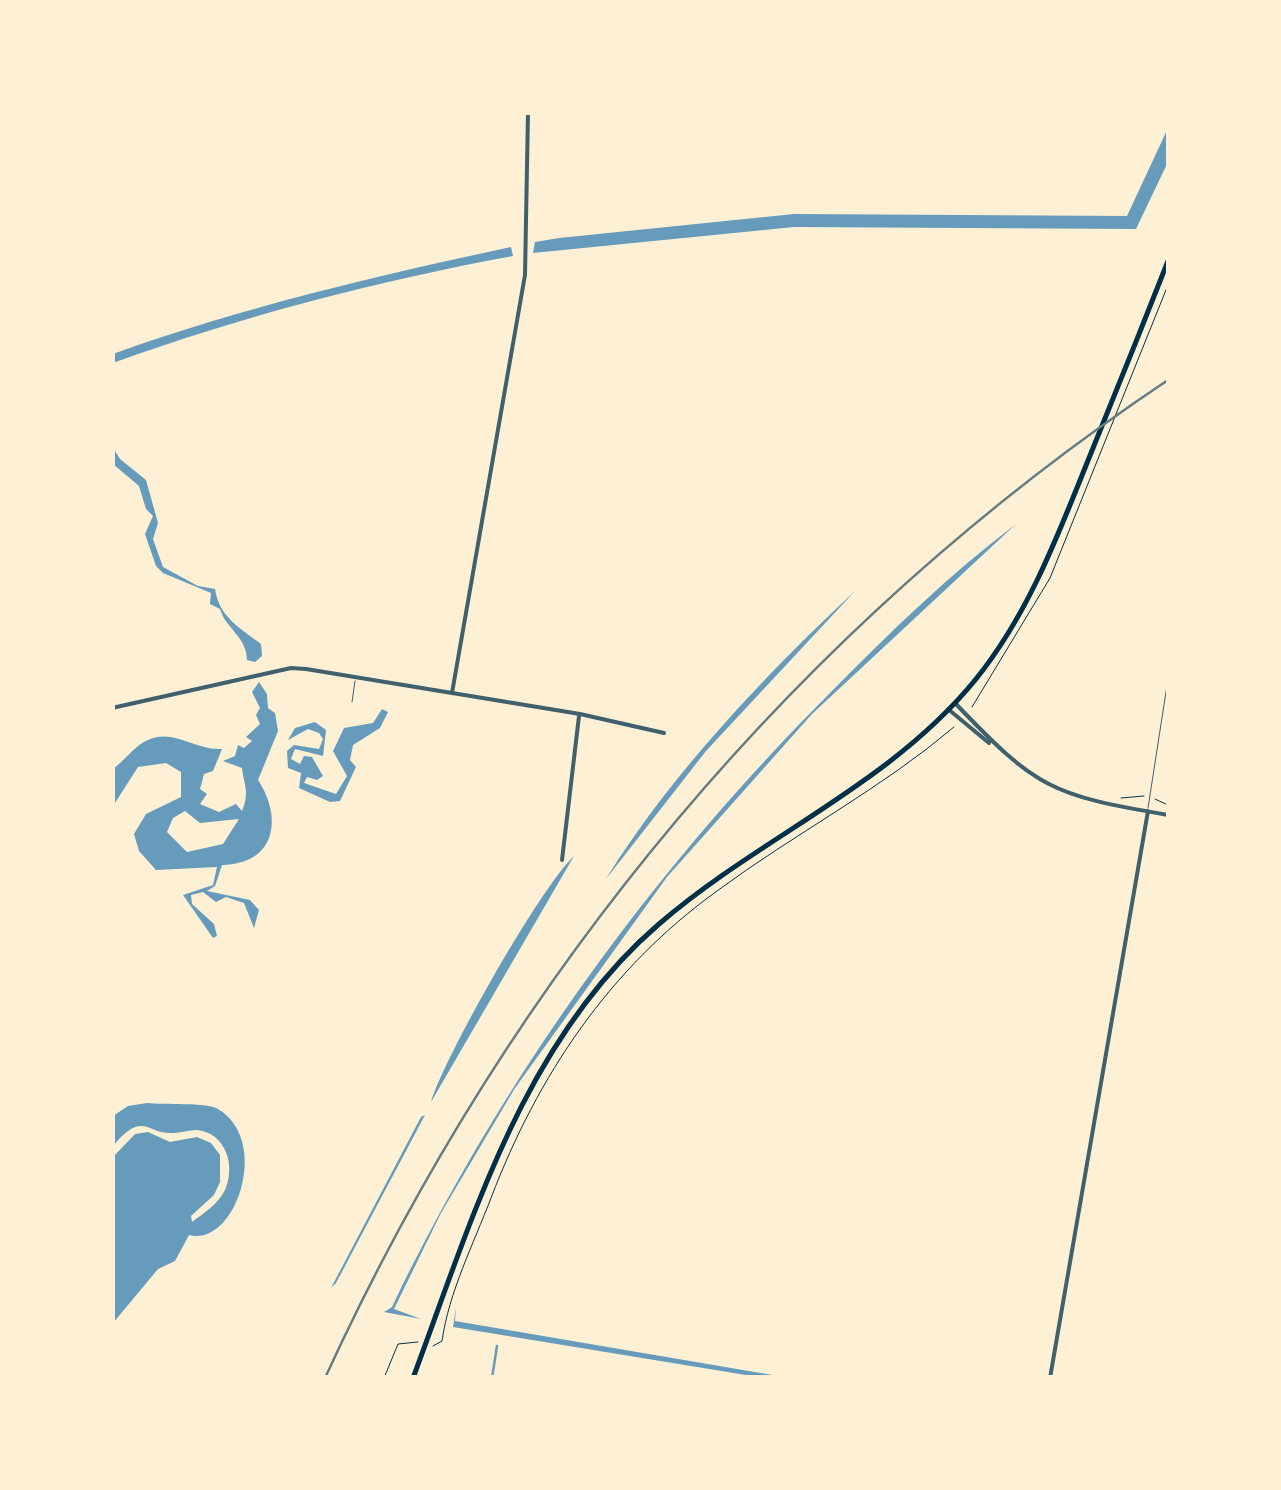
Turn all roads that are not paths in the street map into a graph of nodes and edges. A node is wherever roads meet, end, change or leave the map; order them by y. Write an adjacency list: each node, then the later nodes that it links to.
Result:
1 (528, 112): 5 (street)
2 (1168, 261): 7 (main road)
3 (356, 678): 5 (street); 6 (lane); 8 (street)
4 (1168, 679): 13 (lane)
5 (452, 693): 10 (street)
6 (352, 702)
7 (955, 702): 9 (main road); 12 (street)
8 (112, 708)
9 (948, 710): 12 (street); 16 (main road)
10 (580, 714): 11 (street); 15 (street)
11 (664, 733)
12 (994, 745): 13 (street)
13 (1148, 811): 14 (street); 17 (street)
14 (1168, 815)
15 (562, 860)
16 (413, 1378)
17 (1050, 1378)

